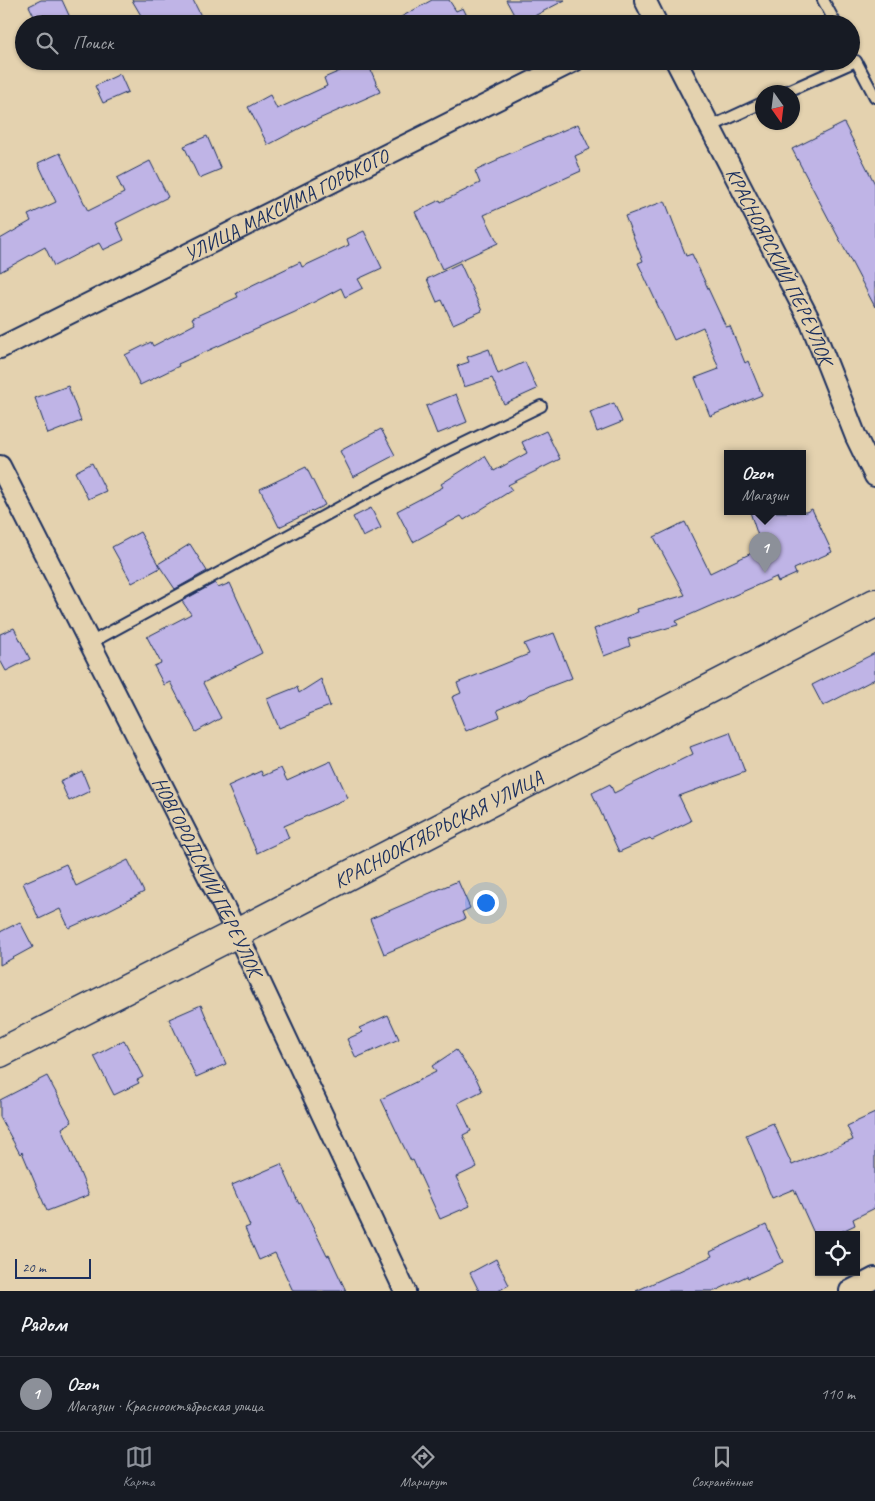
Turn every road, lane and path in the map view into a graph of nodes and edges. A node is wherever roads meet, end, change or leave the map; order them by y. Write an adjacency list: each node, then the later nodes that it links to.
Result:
1 (645, 0): 3 (street)
2 (823, 0): 4 (lane)
3 (651, 15)
4 (831, 15)
5 (860, 68): 10 (lane)
6 (556, 70): 13 (street, УЛИЦА МАКСИМА ГОРЬКОГО)
7 (681, 70): 12 (street, КРАСНОЯРСКИЙ ПЕРЕУЛОК)
8 (828, 70): 9 (lane)
9 (799, 85)
10 (875, 97)
11 (755, 106): 12 (lane)
12 (710, 127): 16 (street, КРАСНОЯРСКИЙ ПЕРЕУЛОК)
13 (0, 348)
14 (541, 406): 18 (lane)
15 (0, 466): 18 (street, НОВГОРОДСКИЙ ПЕРЕУЛОК)
16 (875, 476)
17 (875, 603): 19 (main road, КРАСНООКТЯБРЬСКАЯ УЛИЦА)
18 (90, 644): 19 (street, НОВГОРОДСКИЙ ПЕРЕУЛОК)
19 (237, 934): 20 (main road, КРАСНООКТЯБРЬСКАЯ УЛИЦА); 22 (street, НОВГОРОДСКИЙ ПЕРЕУЛОК)
20 (0, 1053)
21 (875, 1278): 23 (street)
22 (405, 1291)
23 (850, 1291)

